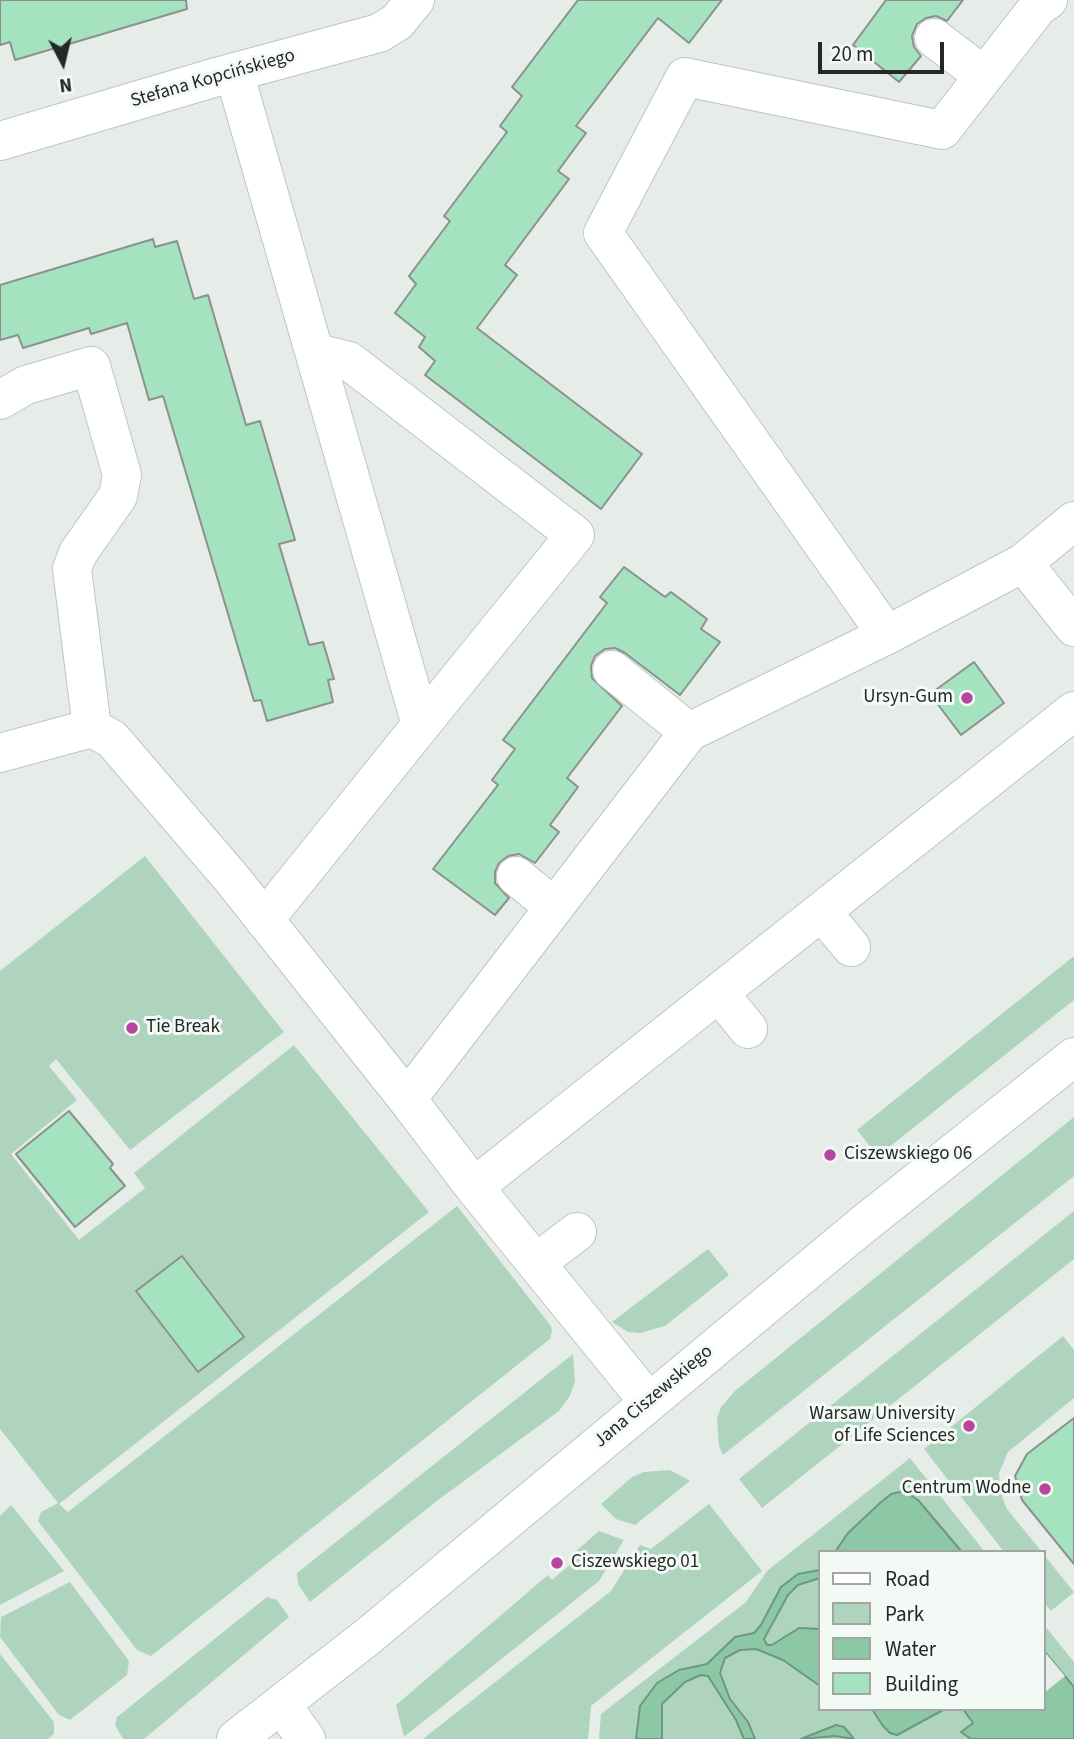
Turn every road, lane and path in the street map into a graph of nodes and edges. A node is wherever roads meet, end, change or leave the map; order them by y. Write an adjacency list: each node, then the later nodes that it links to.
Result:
1 (415, 0): 4 (street, Stefana Kopcińskiego)
2 (1048, 0): 5 (street)
3 (934, 38): 5 (street)
4 (234, 72): 6 (street, Stefana Kopcińskiego); 7 (street)
5 (984, 76): 12 (street)
6 (0, 141)
7 (316, 353): 15 (street); 15 (street)
8 (0, 400): 16 (street)
9 (1074, 521): 10 (street)
10 (1023, 564): 11 (street); 12 (street)
11 (1074, 627)
12 (887, 635): 17 (street)
13 (612, 670): 17 (street)
14 (1074, 711): 21 (street)
15 (421, 725): 22 (street)
16 (92, 728): 18 (street); 22 (street)
17 (689, 732): 20 (street)
18 (0, 753)
19 (516, 876): 20 (street)
20 (554, 906): 27 (street)
21 (822, 912): 23 (street); 24 (street)
22 (264, 920): 27 (street)
23 (851, 947)
24 (719, 993): 25 (street); 28 (street)
25 (748, 1029)
26 (1074, 1057): 31 (street, Jana Ciszewskiego)
27 (407, 1099): 28 (street)
28 (474, 1187): 30 (street)
29 (577, 1232): 30 (street)
30 (537, 1263): 31 (street)
31 (648, 1401): 32 (street, Jana Ciszewskiego)
32 (281, 1704): 33 (street, Jana Ciszewskiego); 34 (street)
33 (236, 1739)
34 (306, 1739)

